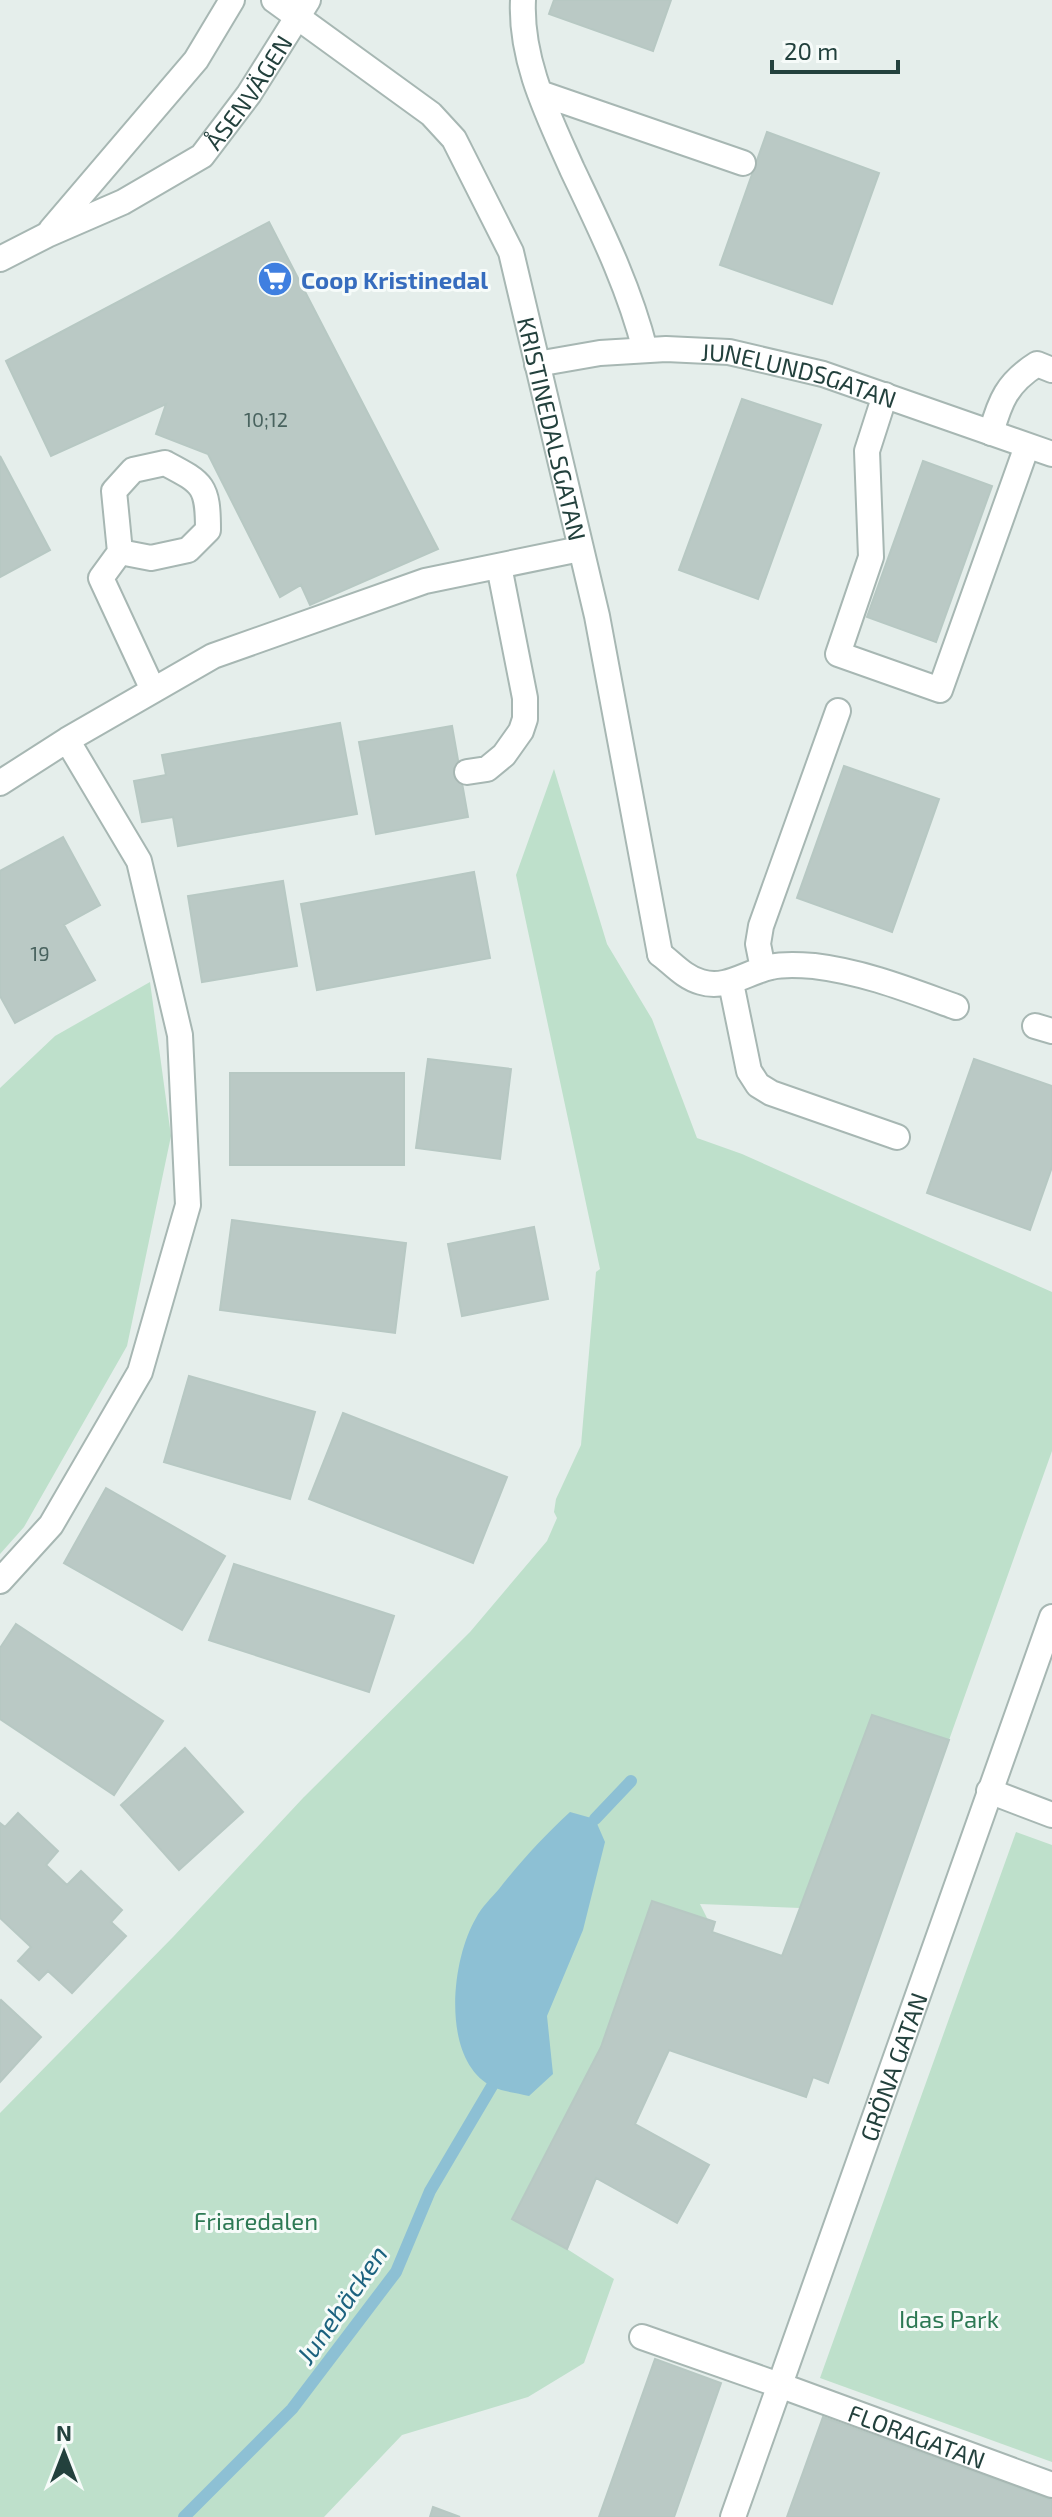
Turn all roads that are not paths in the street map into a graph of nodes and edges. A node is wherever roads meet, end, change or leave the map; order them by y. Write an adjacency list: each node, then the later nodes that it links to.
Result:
1 (232, 0): 7 (street, ÅSENVÄGEN)
2 (274, 0): 4 (street, KRISTINEDALSGATAN)
3 (523, 0): 5 (street)
4 (304, 9): 7 (street, ÅSENVÄGEN); 10 (street, KRISTINEDALSGATAN)
5 (540, 93): 6 (street); 9 (street)
6 (743, 163)
7 (47, 235): 8 (street, ÅSENVÄGEN)
8 (0, 259)
9 (645, 350): 10 (street, JUNELUNDSGATAN); 12 (street, JUNELUNDSGATAN)
10 (537, 364): 16 (street, KRISTINEDALSGATAN)
11 (1052, 370): 13 (street)
12 (885, 395): 13 (street, JUNELUNDSGATAN); 14 (street)
13 (991, 433): 14 (street, JUNELUNDSGATAN)
14 (1027, 446): 15 (street, JUNELUNDSGATAN)
15 (1052, 454)
16 (580, 549): 18 (street); 25 (street, KRISTINEDALSGATAN)
17 (120, 552): 17 (street); 19 (street)
18 (499, 566): 19 (street); 22 (street)
19 (153, 690): 21 (street)
20 (838, 711): 24 (street)
21 (67, 740): 23 (street); 28 (street)
22 (467, 772)
23 (0, 783)
24 (763, 969): 25 (street); 26 (street)
25 (731, 983): 27 (street)
26 (956, 1007)
27 (897, 1137)
28 (0, 1581)
29 (1052, 1617): 30 (street, GRÖNA GATAN)
30 (989, 1791): 31 (street); 33 (street, GRÖNA GATAN)
31 (1052, 1815)
32 (642, 2337): 33 (street, FLORAGATAN)
33 (782, 2386): 34 (street, FLORAGATAN); 35 (street, GRÖNA GATAN)
34 (1052, 2485)
35 (733, 2517)

